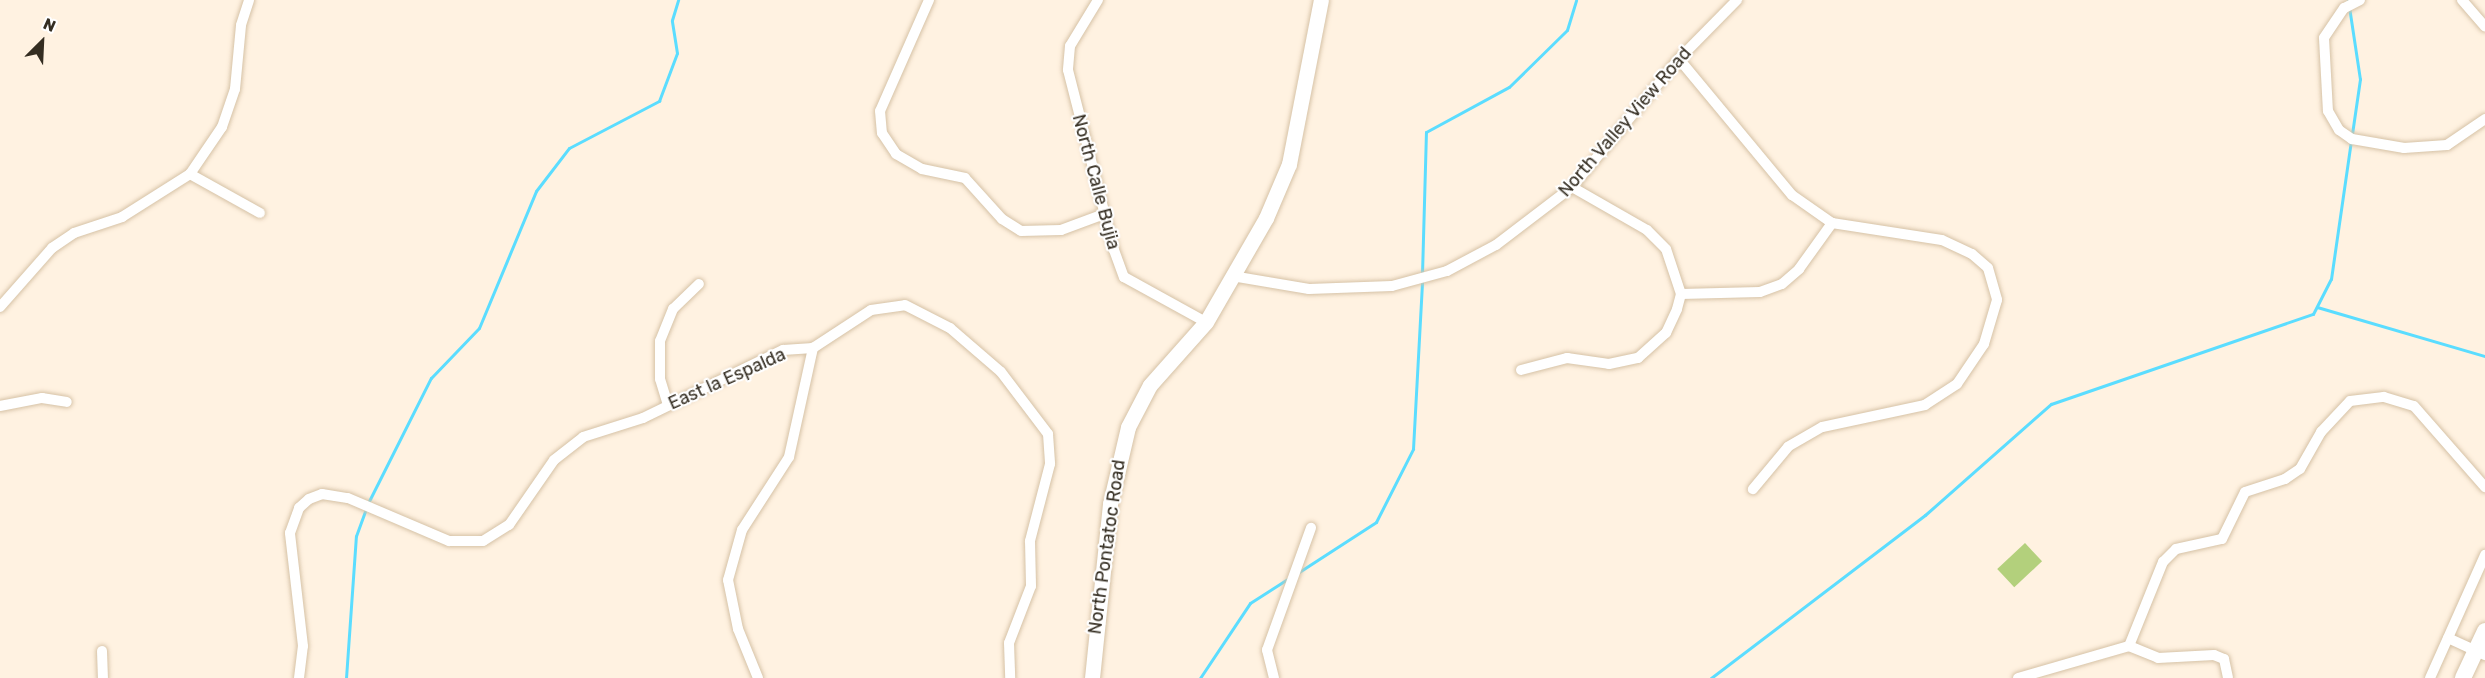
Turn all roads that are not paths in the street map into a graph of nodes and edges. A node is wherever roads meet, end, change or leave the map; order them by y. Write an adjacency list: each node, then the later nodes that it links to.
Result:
1 (249, 0): 11 (street)
2 (929, 0): 14 (street)
3 (1098, 0): 14 (street, North Calle Bujia)
4 (1321, 0): 16 (street, North Pontatoc Road)
5 (1737, 0): 9 (street, North Valley View Road)
6 (2360, 0): 10 (street)
7 (2462, 0): 8 (street)
8 (2485, 26)
9 (1679, 59): 12 (street, North Valley View Road); 15 (street)
10 (2485, 119)
11 (190, 174): 13 (street); 19 (street)
12 (1572, 187): 16 (street, North Valley View Road); 18 (street)
13 (260, 213)
14 (1104, 214): 20 (street, North Calle Bujia)
15 (1832, 223): 18 (street); 27 (street)
16 (1232, 276): 20 (street, North Pontatoc Road)
17 (699, 284): 24 (street)
18 (1681, 294): 22 (street)
19 (0, 307)
20 (1206, 322): 39 (street, North Pontatoc Road)
21 (813, 348): 24 (street, East la Espalda); 37 (street); 38 (street, East la Espalda)
22 (1521, 370)
23 (67, 402): 25 (street)
24 (668, 405): 36 (street, East la Espalda)
25 (0, 406)
26 (2485, 487): 32 (street)
27 (1753, 489)
28 (1311, 528): 40 (street)
29 (2485, 555): 31 (street)
30 (2485, 631): 34 (main road)
31 (2448, 639): 34 (street); 43 (street)
32 (2128, 646): 41 (street); 42 (street)
33 (102, 651): 35 (street)
34 (2480, 653): 44 (main road)
35 (103, 678)
36 (299, 678)
37 (758, 678)
38 (1010, 678)
39 (1092, 678)
40 (1274, 678)
41 (2019, 678)
42 (2228, 678)
43 (2430, 678)
44 (2463, 678)

